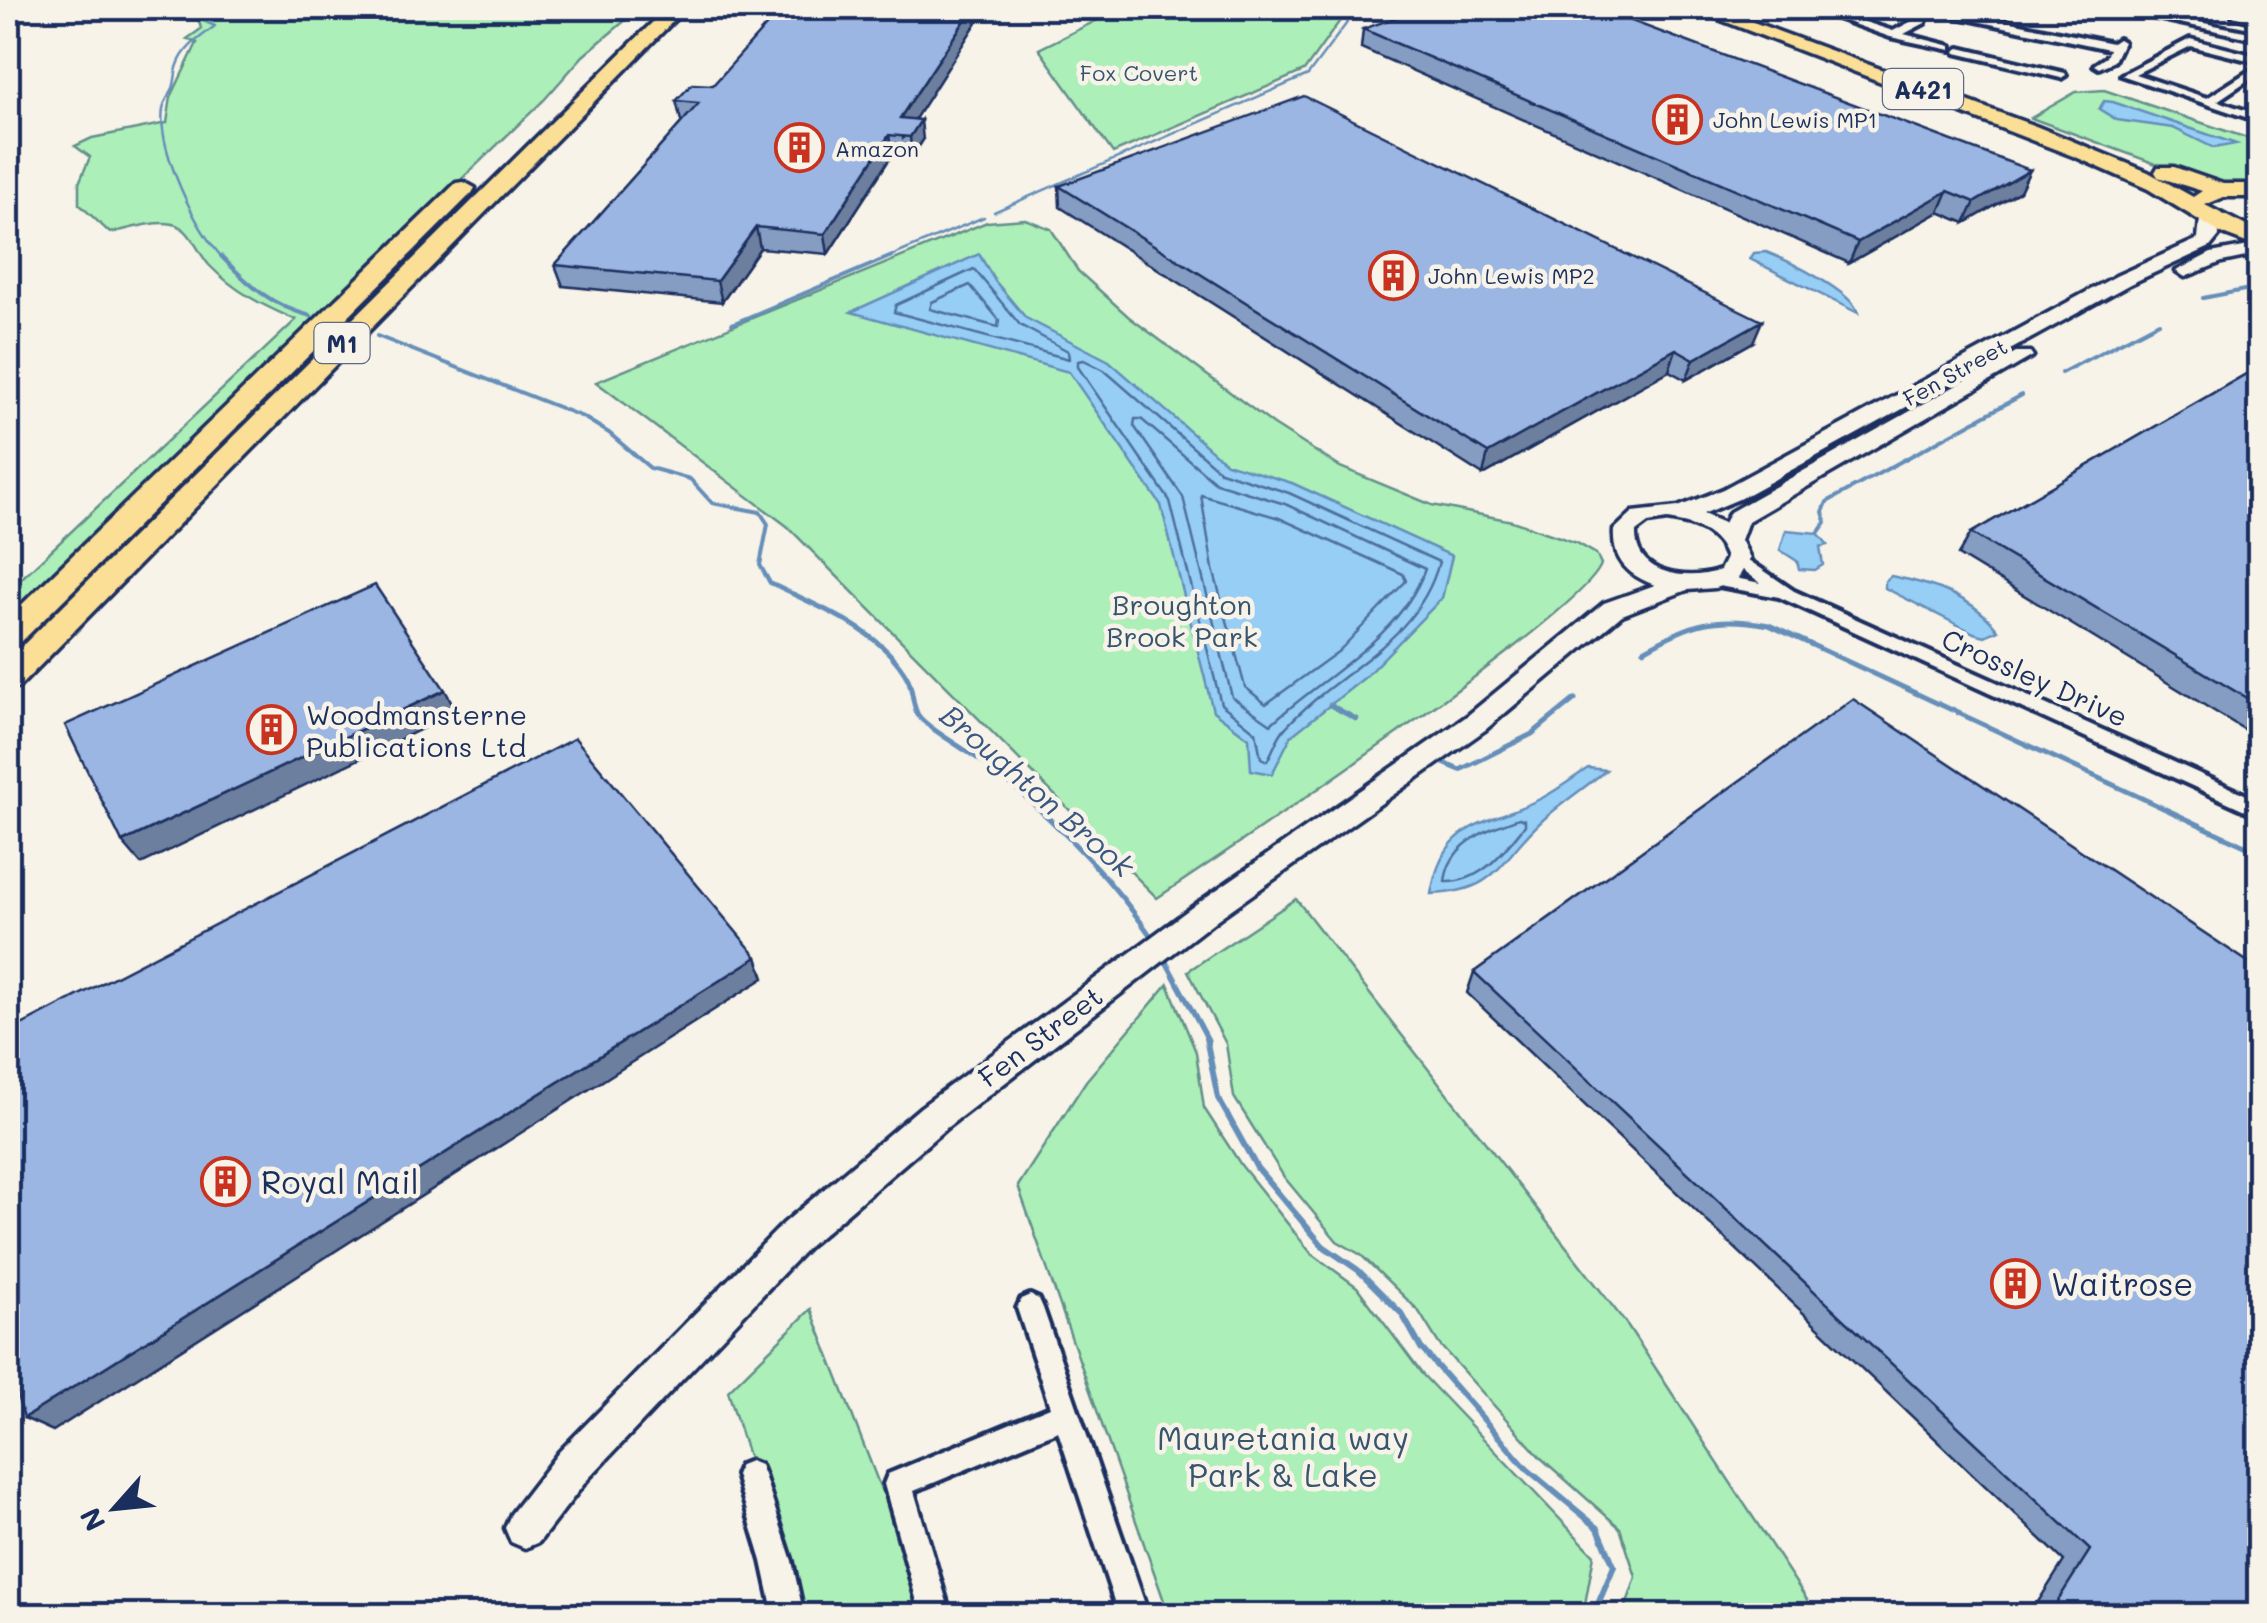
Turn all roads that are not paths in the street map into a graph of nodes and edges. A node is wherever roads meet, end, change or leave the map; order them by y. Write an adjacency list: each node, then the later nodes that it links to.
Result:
1 (653, 8): 34 (highway, M1)
2 (678, 8): 35 (highway, M1)
3 (1699, 8): 22 (highway, A421)
4 (1719, 8): 22 (highway, A421)
5 (1929, 8): 8 (street); 12 (street)
6 (2114, 8): 13 (street)
7 (2244, 8): 10 (street)
8 (1980, 12): 11 (street)
9 (1833, 15): 12 (street)
10 (2260, 21)
11 (2024, 27): 16 (street); 18 (street)
12 (1894, 36): 14 (street)
13 (2260, 37)
14 (1947, 48)
15 (1960, 51): 16 (street)
16 (1996, 58): 19 (street)
17 (2260, 64): 20 (street); 20 (street)
18 (2099, 65)
19 (2061, 74)
20 (2208, 102): 21 (street)
21 (2260, 119)
22 (2152, 174): 23 (highway, A421); 25 (highway, A421)
23 (2214, 188): 24 (highway, A421); 25 (highway)
24 (2260, 191)
25 (2198, 209): 26 (highway, A421); 27 (street, Fen Street)
26 (2260, 245): 28 (street, Fen Street)
27 (1682, 514): 28 (street); 29 (street)
28 (1734, 548): 30 (street); 32 (street)
29 (1634, 563): 31 (street); 33 (street, Fen Street)
30 (1719, 581): 31 (street); 32 (street)
31 (1680, 584): 33 (street, Fen Street)
32 (1788, 595): 36 (street, Crossley Drive)
33 (1613, 609): 40 (street, Fen Street)
34 (8, 636)
35 (8, 679)
36 (2260, 810)
37 (1030, 1308): 38 (street)
38 (1066, 1414): 42 (street); 43 (street)
39 (750, 1475): 41 (street)
40 (525, 1528)
41 (789, 1616)
42 (936, 1616)
43 (1134, 1616)

